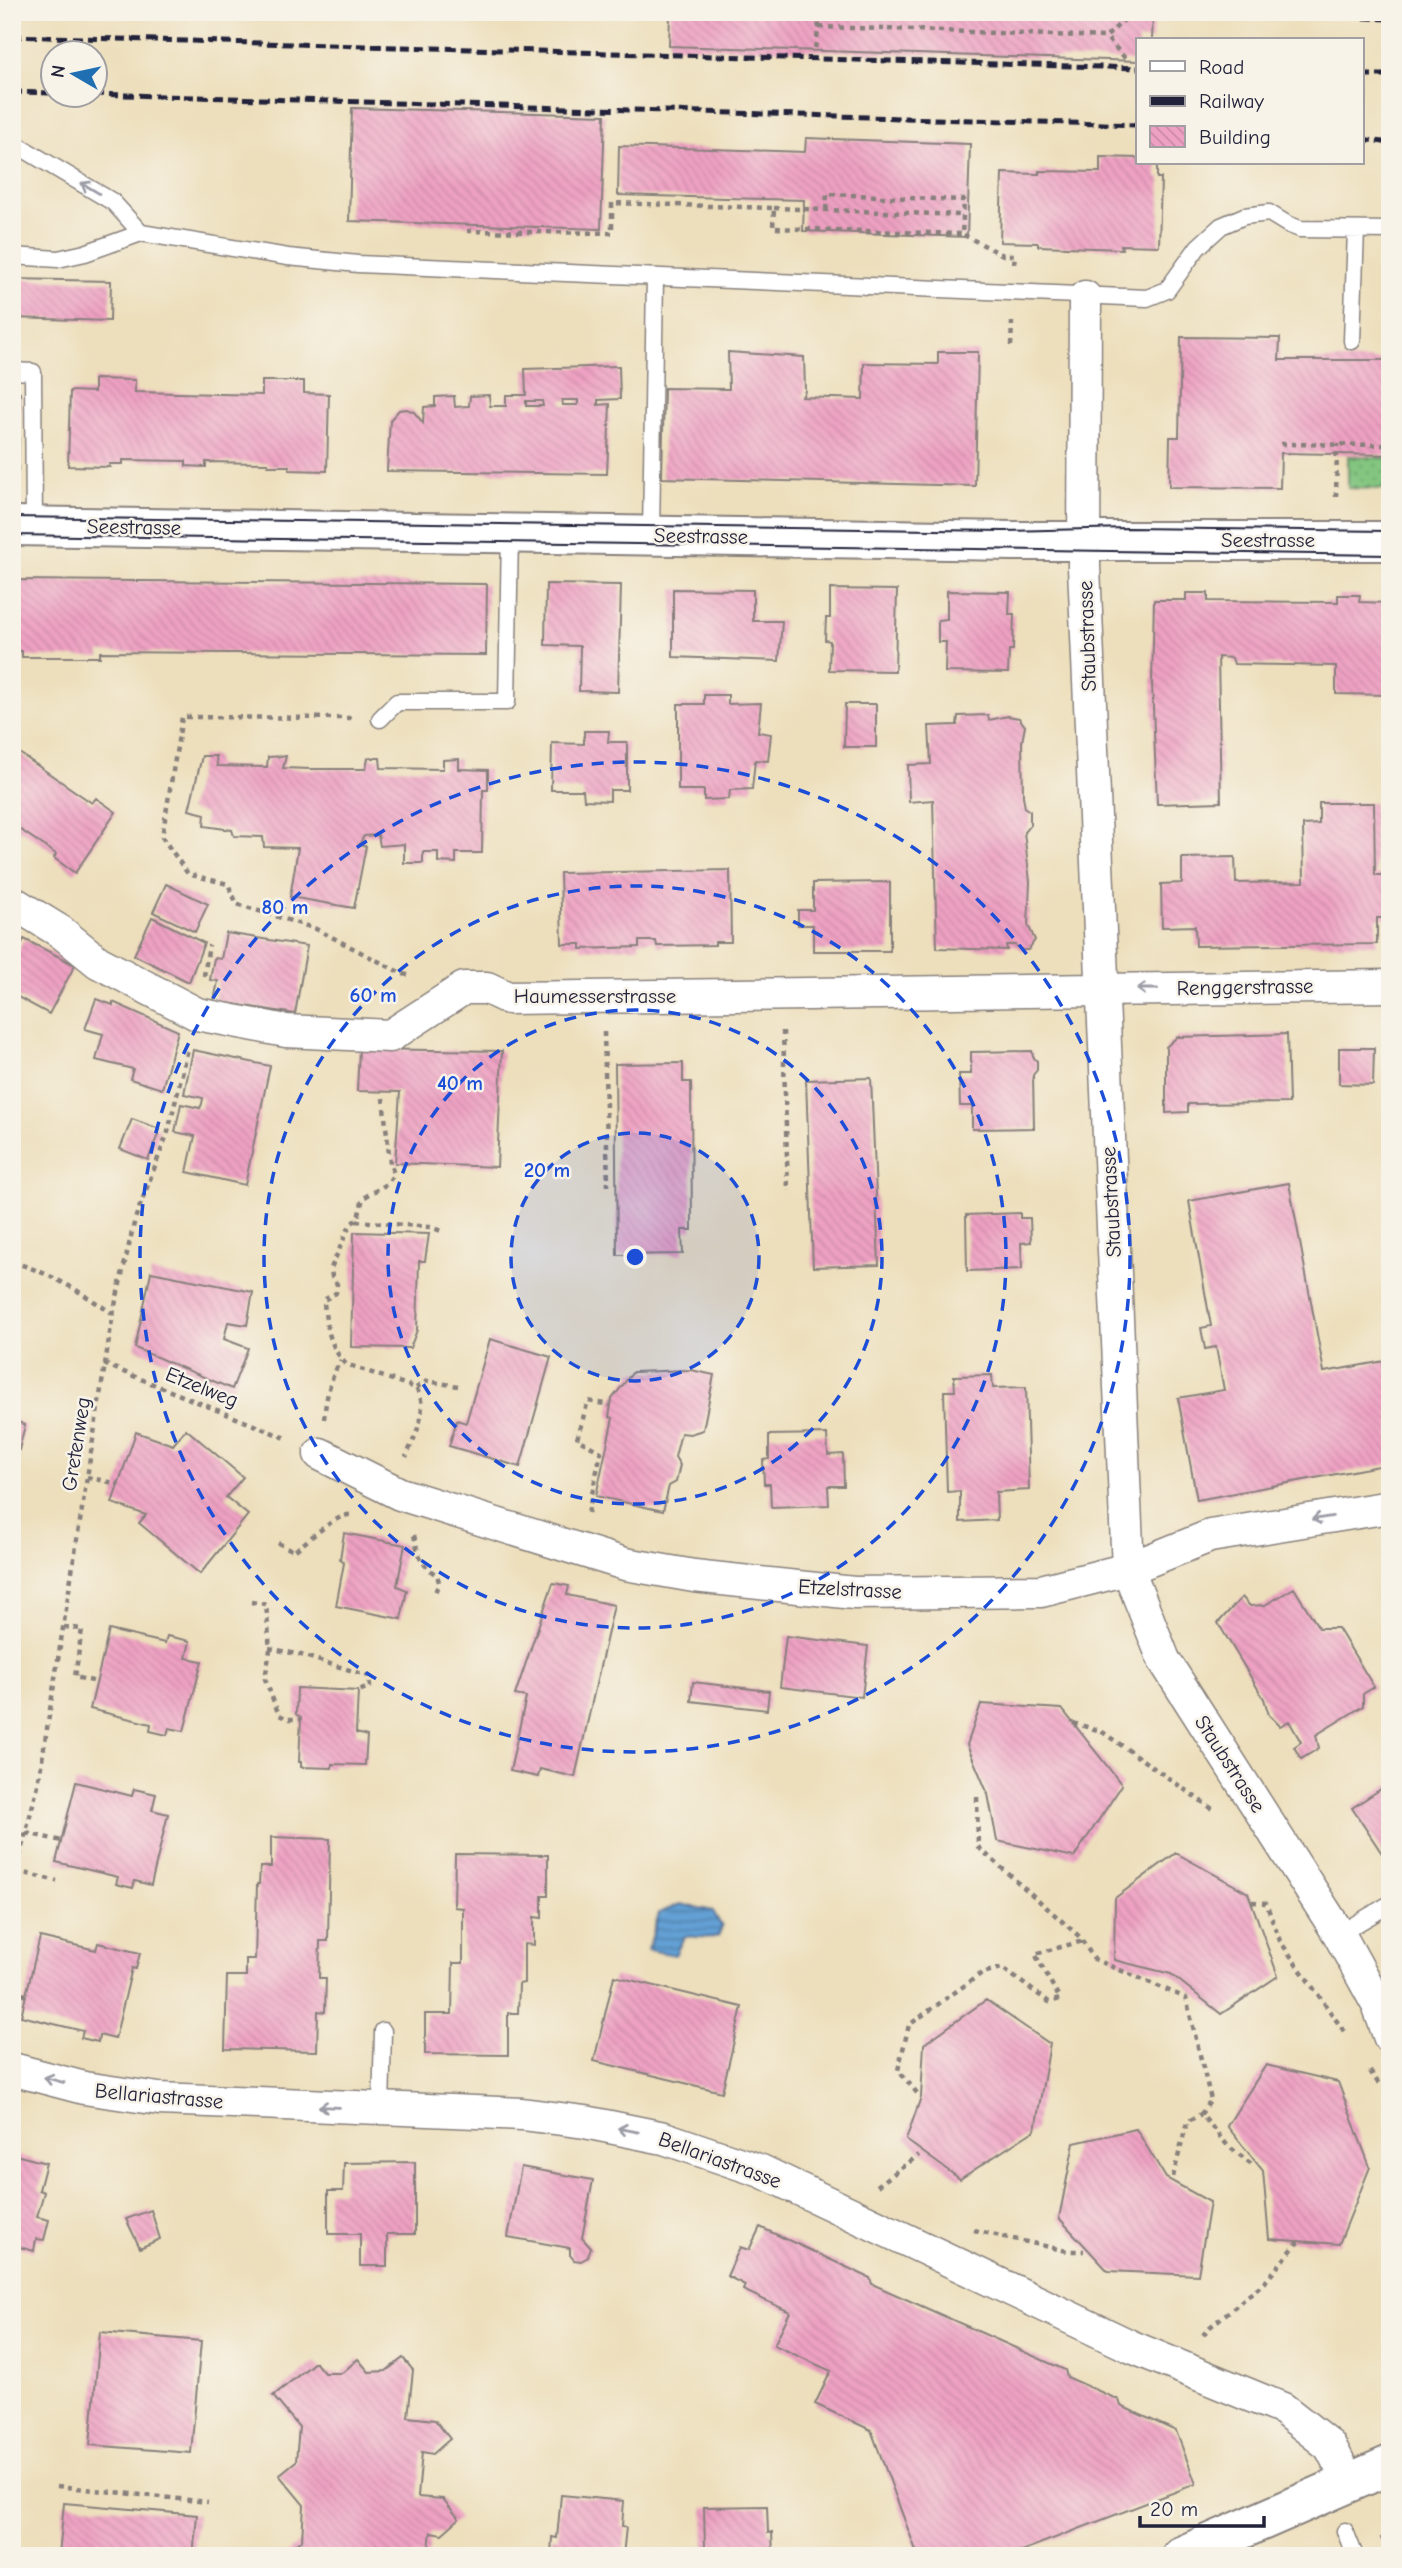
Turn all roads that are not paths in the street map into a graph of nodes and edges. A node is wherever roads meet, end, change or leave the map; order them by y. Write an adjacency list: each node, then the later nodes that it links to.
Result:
1 (12, 142): 4 (lane, one-way to 1)
2 (1356, 230): 3 (lane); 7 (lane); 8 (lane)
3 (1390, 230)
4 (141, 233): 5 (lane); 6 (lane)
5 (12, 256)
6 (655, 278): 7 (lane); 12 (lane)
7 (1085, 297): 13 (street, Staubstrasse)
8 (1352, 341)
9 (12, 371): 10 (lane)
10 (23, 526): 11 (street, Seestrasse)
11 (510, 533): 12 (street, Seestrasse); 15 (lane)
12 (651, 535): 13 (street, Seestrasse)
13 (1083, 540): 14 (street, Seestrasse); 18 (street, Staubstrasse)
14 (1390, 541)
15 (380, 719)
16 (12, 902): 18 (street, Haumesserstrasse)
17 (1390, 986): 18 (street, Renggerstrasse, one-way to 18)
18 (1101, 989): 21 (street, Staubstrasse)
19 (320, 1454): 21 (street, Etzelstrasse)
20 (1390, 1507): 21 (street, Etzelstrasse, one-way to 21)
21 (1128, 1569): 23 (street, Staubstrasse)
22 (1390, 1904): 23 (lane)
23 (1339, 1934): 25 (street, Staubstrasse)
24 (383, 2031): 27 (lane)
25 (1390, 2038)
26 (12, 2069): 27 (street, Bellariastrasse, one-way to 26)
27 (381, 2109): 29 (street, Bellariastrasse, one-way to 27)
28 (1390, 2465): 29 (street)
29 (1349, 2482): 31 (street)
30 (1345, 2531): 32 (lane)
31 (1181, 2556)
32 (1355, 2556)

